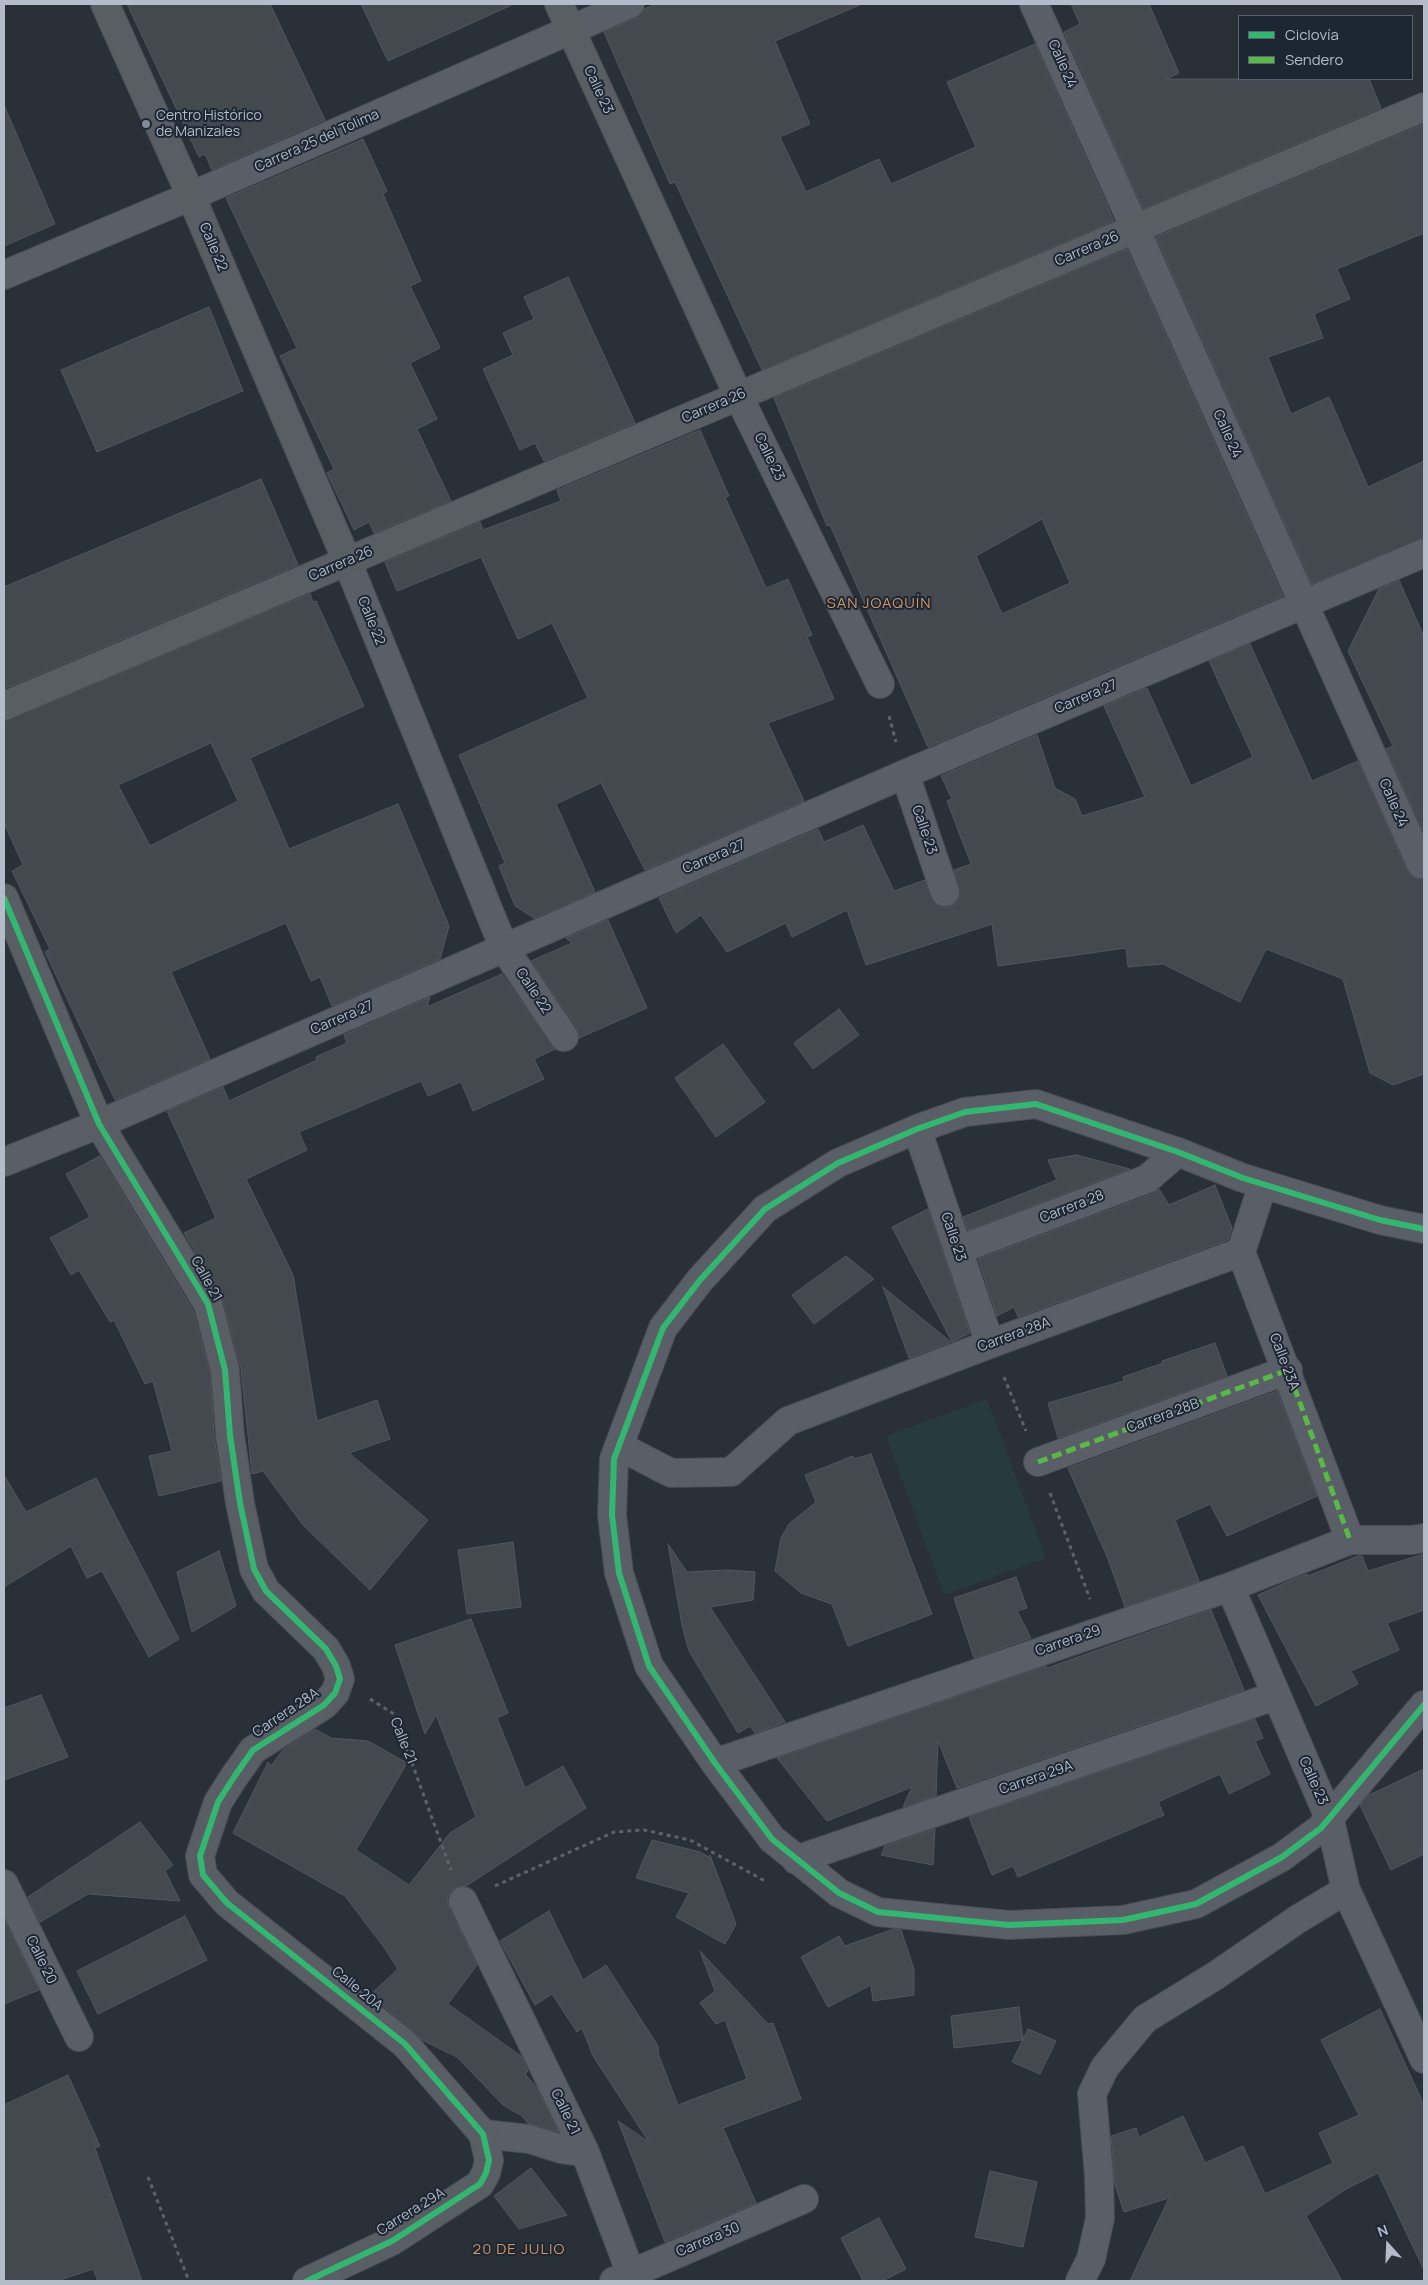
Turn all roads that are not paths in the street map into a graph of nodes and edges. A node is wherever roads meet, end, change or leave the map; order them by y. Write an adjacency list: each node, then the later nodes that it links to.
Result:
1 (105, 4): 7 (street, Calle 22)
2 (560, 4): 5 (street, Calle 23)
3 (630, 4): 5 (street, Carrera 25 del Tolima)
4 (1034, 4): 8 (street, Calle 24)
5 (571, 30): 7 (street, Carrera 25 del Tolima); 10 (street, Calle 23)
6 (1424, 106): 8 (street, Carrera 26)
7 (192, 196): 9 (street, Carrera 25 del Tolima); 12 (street, Calle 22)
8 (1136, 228): 10 (street, Carrera 26); 13 (street, Calle 24)
9 (4, 275)
10 (738, 396): 12 (street, Carrera 26); 14 (street, Calle 23)
11 (1424, 553): 13 (street, Carrera 27)
12 (347, 561): 15 (street, Carrera 26); 20 (street, Calle 22)
13 (1303, 604): 16 (street, Carrera 27); 17 (street, Calle 24)
14 (880, 684)
15 (4, 706)
16 (905, 774): 18 (street, Calle 23); 20 (street, Carrera 27)
17 (1421, 864)
18 (945, 892)
19 (4, 898): 22 (street, Calle 21)
20 (504, 948): 21 (street, Calle 22); 22 (street, Carrera 27)
21 (564, 1037)
22 (99, 1124): 25 (street, Carrera 27); 37 (street, Calle 21)
23 (916, 1129): 24 (street); 28 (street, Calle 23); 32 (street)
24 (1178, 1152): 26 (street); 28 (street, Carrera 28)
25 (4, 1162)
26 (1264, 1184): 27 (street); 29 (street)
27 (1424, 1229)
28 (958, 1250): 30 (street, Calle 23)
29 (1241, 1252): 30 (street, Carrera 28A); 31 (street, Calle 23A)
30 (990, 1344): 32 (street, Carrera 28A)
31 (1288, 1370): 33 (street, Carrera 28B); 35 (street, Calle 23A)
32 (619, 1446): 40 (street)
33 (1038, 1462)
34 (1424, 1538): 35 (street, Carrera 29)
35 (1350, 1540): 36 (street, Carrera 29)
36 (1230, 1587): 38 (street, Calle 23); 40 (street, Carrera 29)
37 (340, 1679): 43 (street, Carrera 28A)
38 (1275, 1696): 41 (street, Calle 23); 42 (street, Carrera 29A)
39 (1424, 1705): 41 (street)
40 (715, 1763): 42 (street)
41 (1330, 1820): 42 (street); 45 (street, Calle 23)
42 (796, 1860)
43 (203, 1875): 49 (street, Calle 20A)
44 (4, 1884): 47 (street, Calle 20)
45 (1346, 1890): 48 (street, Calle 23); 54 (street)
46 (463, 1901): 50 (street, Calle 21)
47 (79, 2037)
48 (1424, 2059)
49 (483, 2134): 50 (street, Calle 21); 53 (street, Carrera 29A)
50 (585, 2152): 52 (street, Calle 21)
51 (804, 2199): 52 (street, Carrera 30)
52 (622, 2278)
53 (308, 2281)
54 (1080, 2281)

